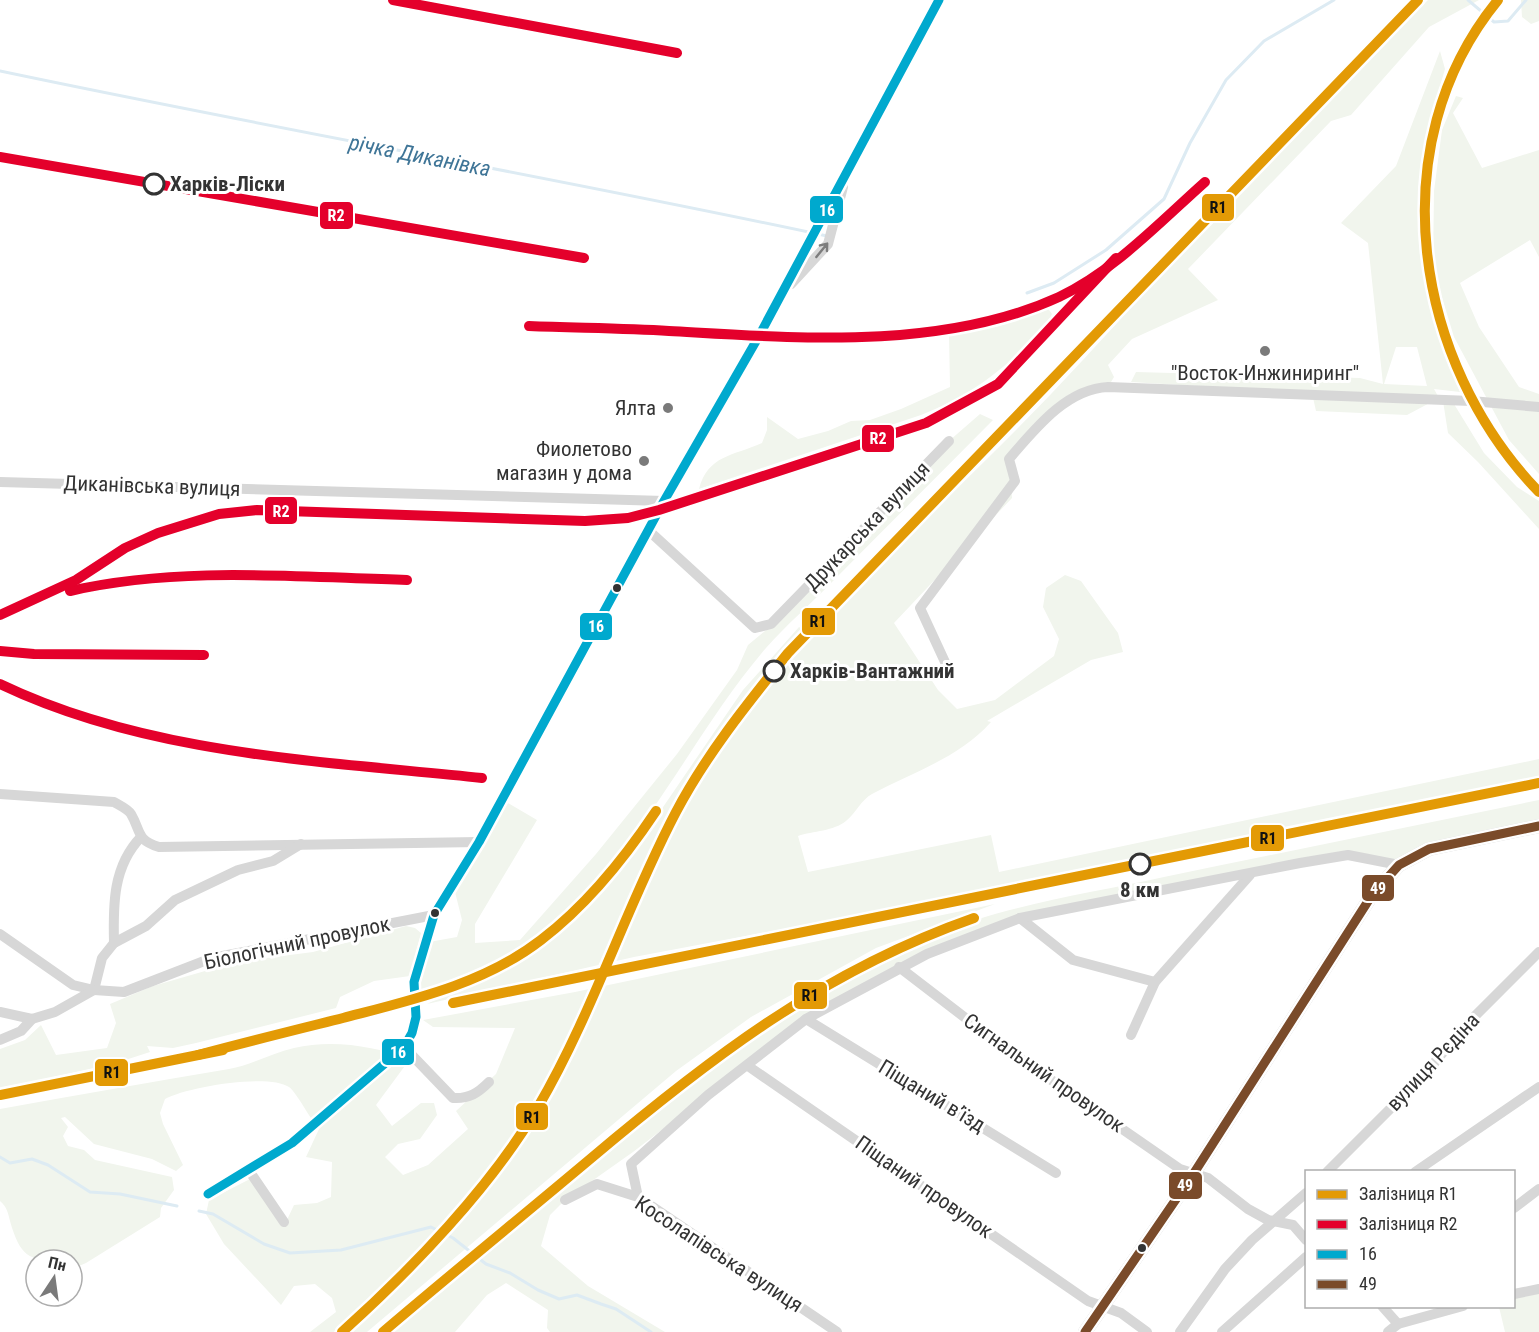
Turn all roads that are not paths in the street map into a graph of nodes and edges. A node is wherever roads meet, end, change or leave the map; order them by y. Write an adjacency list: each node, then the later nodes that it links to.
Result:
1 (939, 0): 2 (street)
2 (846, 174): 3 (street); 3 (street, one-way to 2)
3 (782, 292): 7 (street)
4 (1539, 407): 9 (street)
5 (949, 441): 8 (street, Друкарська вулиця)
6 (0, 482): 7 (street, Диканівська вулиця)
7 (664, 501): 8 (street)
8 (648, 530): 13 (street)
9 (951, 675)
10 (0, 794): 12 (street)
11 (1539, 826): 15 (main road)
12 (141, 837): 14 (street); 20 (street)
13 (479, 842): 14 (street); 17 (street)
14 (303, 843): 20 (street)
15 (1400, 865): 16 (street); 38 (main road)
16 (1251, 875): 18 (street); 23 (street)
17 (434, 915): 24 (street, Біологічний провулок); 30 (street)
18 (1020, 918): 22 (street); 23 (street)
19 (0, 934): 24 (street, Біологічний провулок)
20 (114, 943): 24 (street)
21 (1539, 952): 35 (street, вулиця Рєдіна)
22 (899, 967): 27 (street); 38 (street, Сигнальний провулок)
23 (1155, 982): 28 (street)
24 (94, 990): 26 (street)
25 (0, 1012): 26 (street)
26 (32, 1019): 29 (street)
27 (806, 1019): 31 (street); 37 (street, Піщаний в’їзд)
28 (1131, 1035)
29 (0, 1040)
30 (404, 1047): 32 (street); 34 (street)
31 (748, 1066): 42 (street); 51 (street, Піщаний провулок)
32 (489, 1082)
33 (1539, 1087): 36 (street)
34 (248, 1169): 40 (street); 46 (street)
35 (1329, 1170)
36 (1418, 1170)
37 (1056, 1173)
38 (1194, 1173): 45 (street, Сигнальний провулок); 51 (main road)
39 (1539, 1189): 44 (street)
40 (208, 1194)
41 (1305, 1194): 45 (street)
42 (638, 1197): 43 (street, Косолапівська вулиця); 55 (street, Косолапівська вулиця)
43 (565, 1200)
44 (1515, 1207)
45 (1275, 1221): 47 (street, Сигнальний провулок); 58 (street)
46 (284, 1222)
47 (1305, 1239)
48 (1305, 1258): 59 (street)
49 (1539, 1289): 50 (street)
50 (1515, 1294)
51 (1102, 1307): 56 (main road); 57 (street, Піщаний провулок)
52 (1384, 1308): 54 (street)
53 (1456, 1308): 54 (street)
54 (1398, 1324): 60 (street)
55 (837, 1332)
56 (1085, 1332)
57 (1147, 1332)
58 (1180, 1332)
59 (1222, 1332)
60 (1388, 1332)

